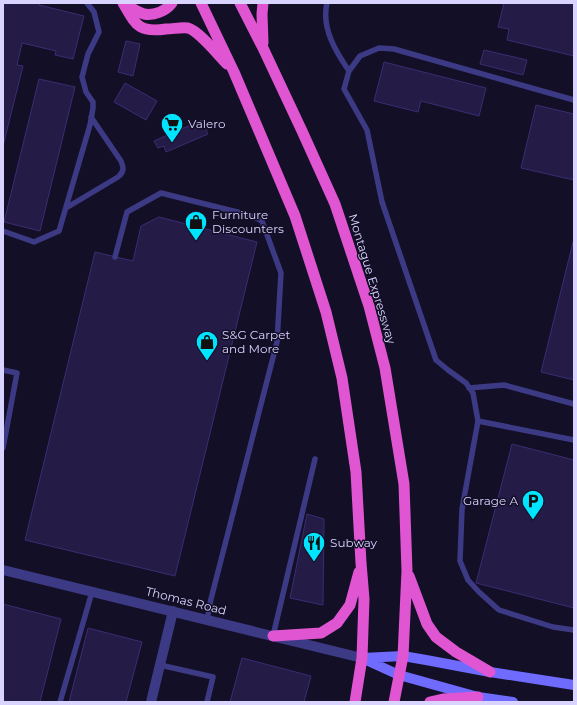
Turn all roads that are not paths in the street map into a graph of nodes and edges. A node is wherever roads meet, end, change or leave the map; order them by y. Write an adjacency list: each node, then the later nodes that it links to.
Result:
1 (87, 3): 12 (lane)
2 (124, 3): 3 (highway); 10 (highway)
3 (172, 3)
4 (201, 3): 10 (highway)
5 (240, 3): 8 (highway, Montague Expressway)
6 (263, 3): 8 (highway)
7 (327, 3): 9 (lane)
8 (263, 48): 25 (highway, Montague Expressway)
9 (349, 71): 11 (lane); 17 (lane)
10 (234, 72): 23 (highway)
11 (574, 100)
12 (91, 117): 13 (lane); 13 (lane)
13 (66, 208): 14 (lane)
14 (3, 231)
15 (116, 257): 28 (lane)
16 (3, 370): 21 (lane)
17 (469, 388): 18 (lane); 19 (lane)
18 (574, 404)
19 (478, 421): 20 (lane); 29 (lane)
20 (574, 440)
21 (3, 448)
22 (315, 458): 30 (lane)
23 (361, 564): 30 (highway); 32 (highway)
24 (3, 570): 26 (street, Thomas Road)
25 (407, 571): 31 (highway, Montague Expressway); 34 (highway)
26 (92, 592): 27 (street, Thomas Road); 38 (lane)
27 (173, 611): 28 (street, Thomas Road); 33 (street)
28 (207, 620): 30 (street, Thomas Road)
29 (574, 630)
30 (273, 636): 32 (street, Thomas Road)
31 (403, 656): 32 (main road); 34 (main road); 35 (highway, Montague Expressway)
32 (362, 658): 35 (main road); 41 (highway)
33 (160, 665): 39 (street); 40 (lane)
34 (490, 672): 36 (main road)
35 (399, 675): 37 (main road); 42 (highway, Montague Expressway)
36 (574, 685)
37 (478, 697): 43 (highway); 44 (main road)
38 (60, 702)
39 (151, 702)
40 (207, 702)
41 (355, 702)
42 (394, 702)
43 (430, 702)
44 (513, 702)

